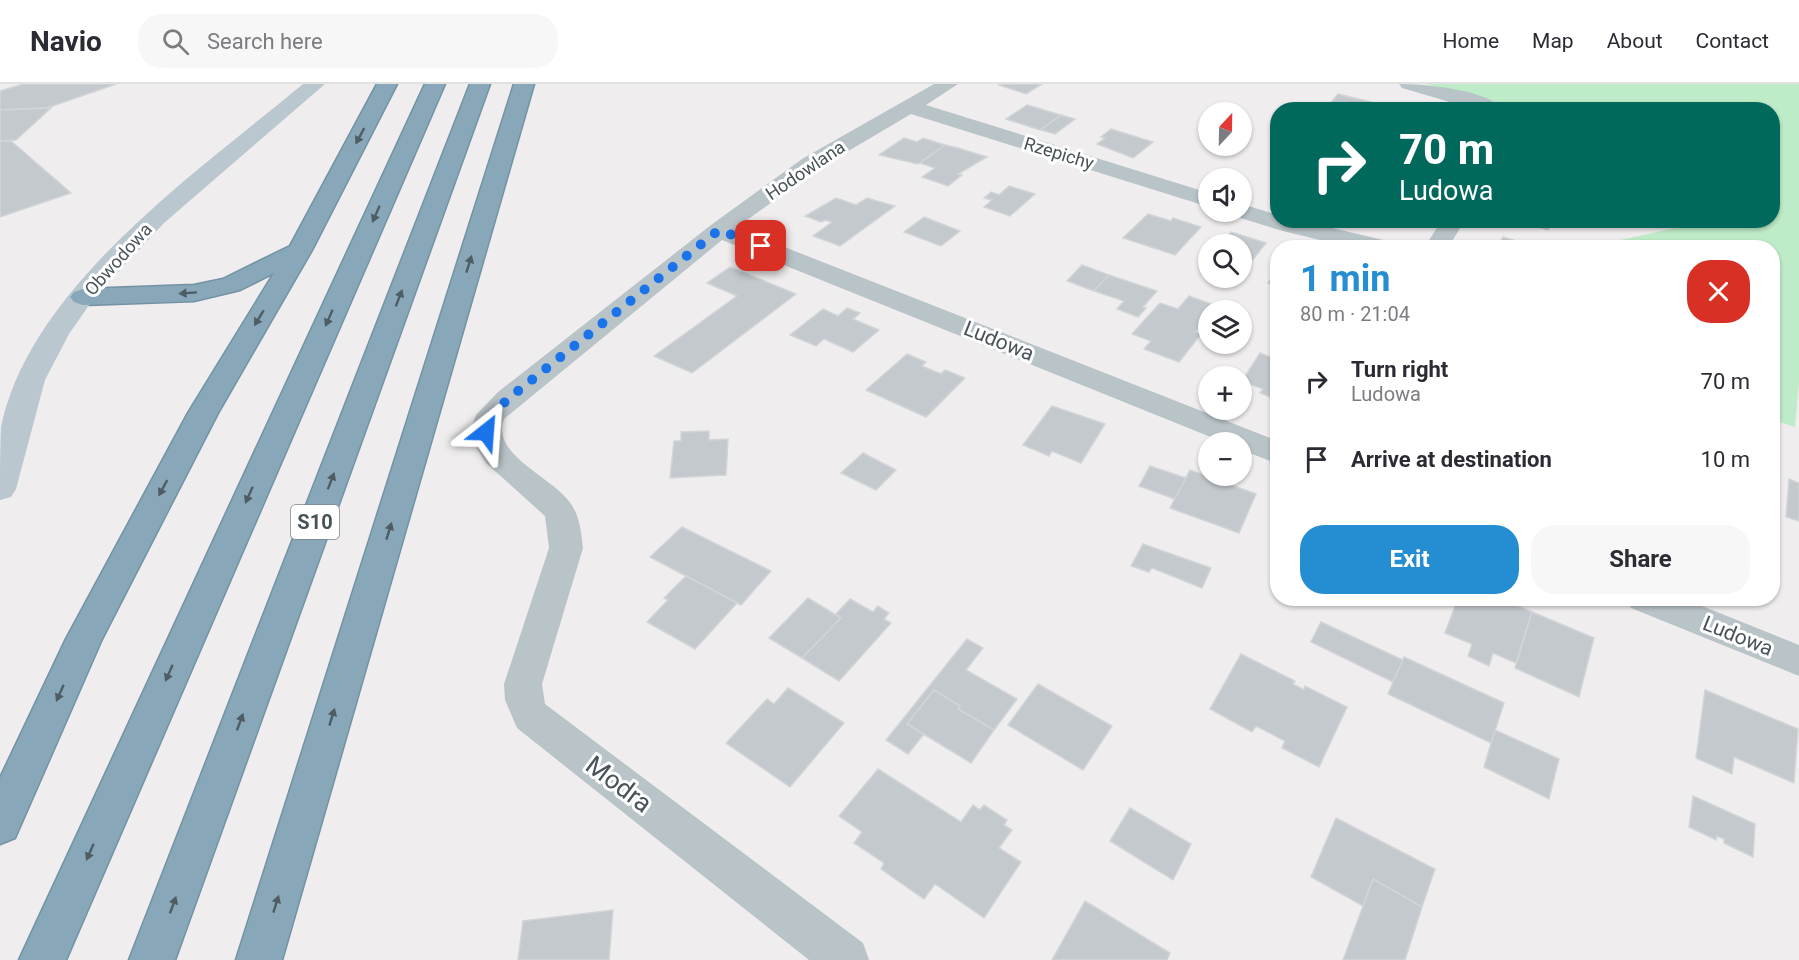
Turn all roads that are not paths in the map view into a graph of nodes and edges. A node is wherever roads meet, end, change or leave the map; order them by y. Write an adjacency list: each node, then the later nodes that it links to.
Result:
1 (315, 84): 17 (street, Obwodowa)
2 (387, 84): 16 (highway, one-way to 16)
3 (435, 84): 24 (highway, one-way to 24)
4 (480, 84): 25 (highway, S10, one-way to 4)
5 (524, 84): 26 (highway, one-way to 5)
6 (948, 84): 9 (street, Hodowlana)
7 (1409, 84): 8 (street)
8 (1477, 102)
9 (908, 106): 10 (street, Rzepichy); 14 (street, Hodowlana)
10 (1198, 197)
11 (1252, 214): 12 (street)
12 (1270, 220)
13 (1300, 228): 15 (street)
14 (719, 230): 18 (street, Ludowa); 20 (street, Hodowlana)
15 (1352, 240)
16 (300, 250): 17 (highway, one-way to 17); 23 (highway, one-way to 23)
17 (83, 297): 19 (street, Obwodowa)
18 (1270, 450)
19 (0, 489)
20 (566, 548): 27 (street, Modra)
21 (1664, 606): 22 (street, Ludowa)
22 (1799, 661)
23 (0, 824)
24 (42, 960)
25 (152, 960)
26 (259, 960)
27 (846, 960)

